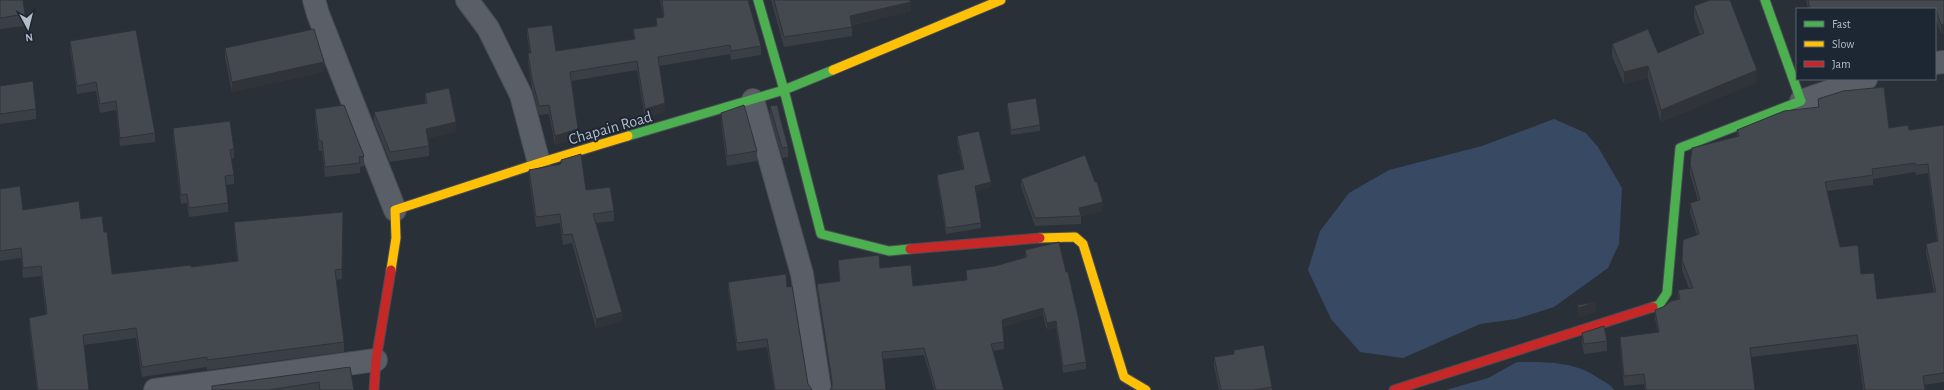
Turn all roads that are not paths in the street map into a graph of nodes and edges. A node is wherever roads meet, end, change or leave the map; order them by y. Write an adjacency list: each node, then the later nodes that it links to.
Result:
1 (314, 0): 11 (street)
2 (467, 0): 10 (street)
3 (758, 0): 7 (street)
4 (1001, 0): 7 (street, Chapain Road)
5 (1765, 0): 9 (street)
6 (1863, 80): 9 (street)
7 (784, 90): 8 (street, Chapain Road); 16 (street)
8 (753, 100): 10 (street, Chapain Road); 15 (street)
9 (1801, 101): 17 (street)
10 (539, 163): 11 (street, Chapain Road)
11 (395, 210): 12 (street)
12 (376, 360): 13 (street); 14 (street)
13 (155, 390)
14 (374, 390)
15 (820, 390)
16 (1146, 390)
17 (1394, 390)

